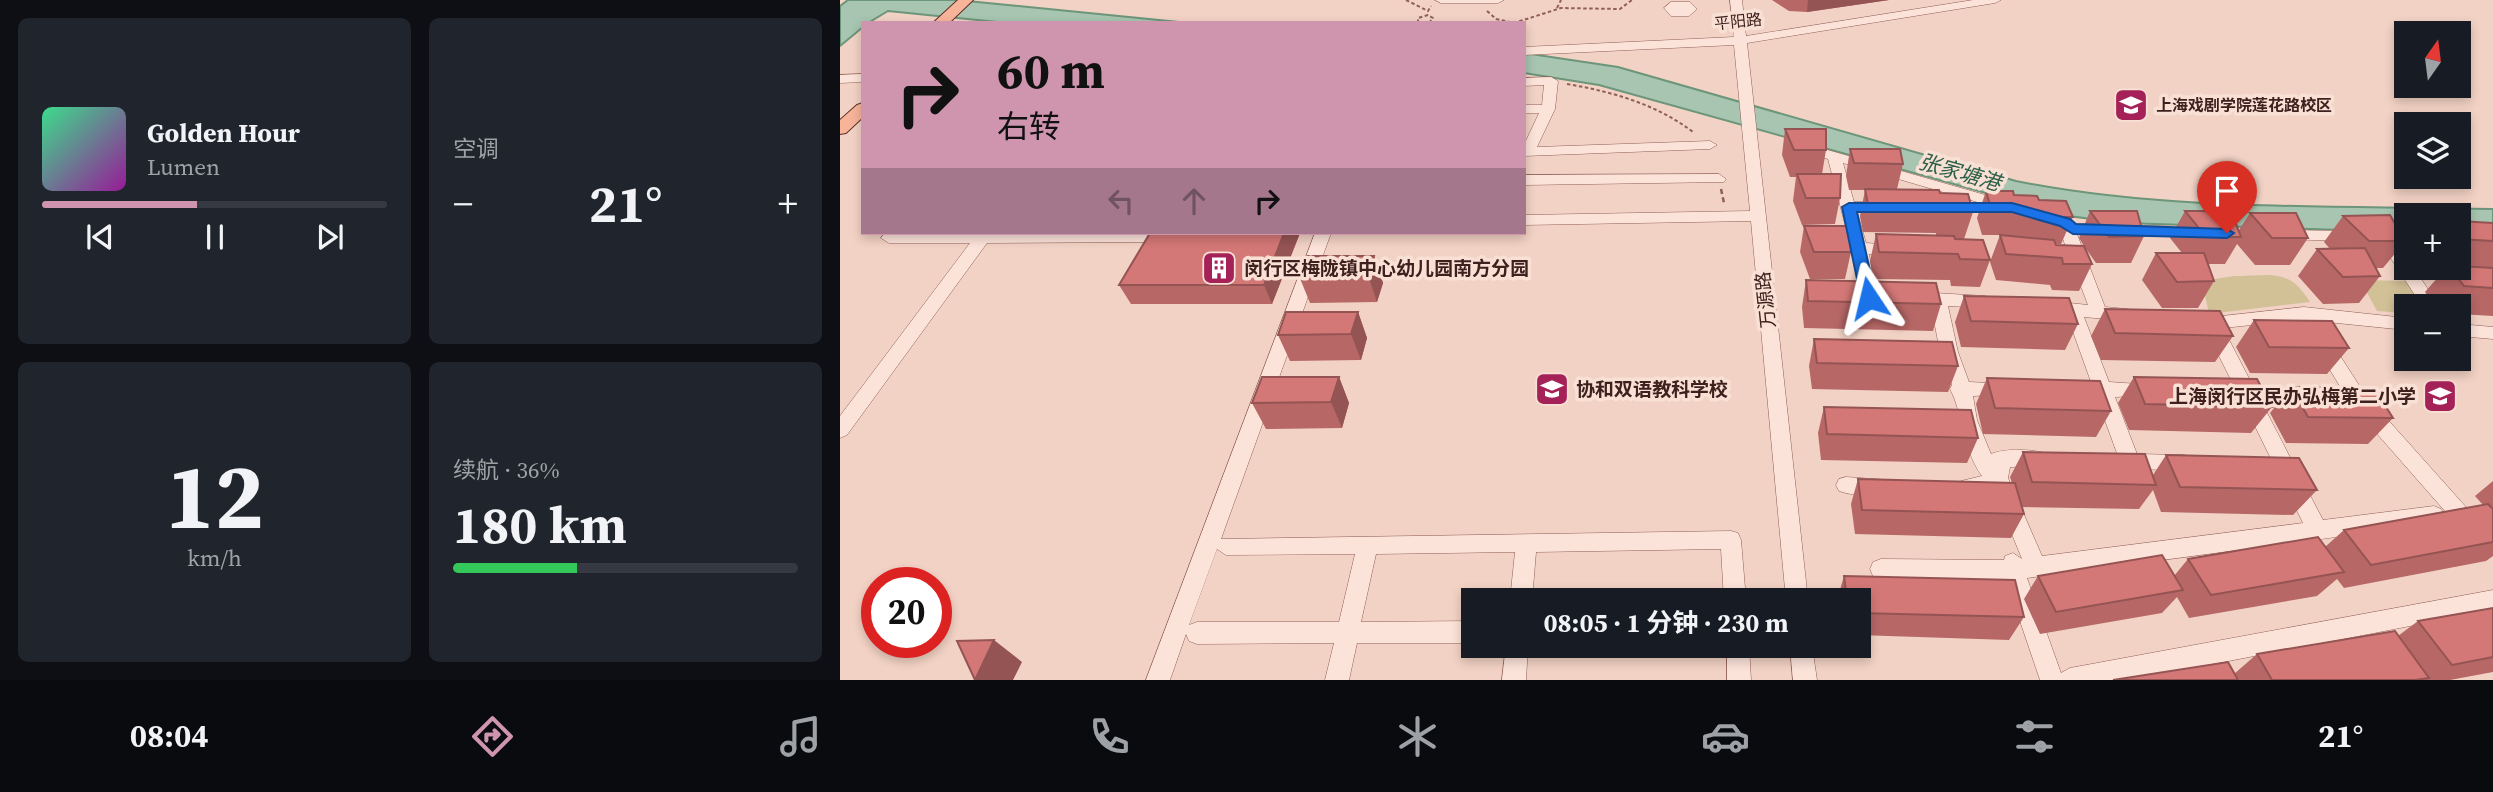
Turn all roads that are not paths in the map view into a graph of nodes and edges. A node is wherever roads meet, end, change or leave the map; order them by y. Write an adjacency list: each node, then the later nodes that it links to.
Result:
1 (1443, 0): 2 (street)
2 (1498, 0)
3 (1735, 0): 8 (street, 万源路)
4 (1995, 0): 8 (street, 平阳路)
5 (976, 1): 6 (main road); 7 (main road)
6 (943, 21)
7 (958, 21)
8 (1738, 41): 9 (street, 平阳路); 30 (street, 万源路)
9 (1526, 51)
10 (861, 78): 11 (street)
11 (840, 79)
12 (1526, 82): 15 (street)
13 (861, 94): 17 (main road)
14 (1526, 109): 15 (street)
15 (1548, 109): 21 (street)
16 (861, 110): 18 (main road)
17 (840, 113)
18 (840, 129)
19 (1785, 142): 22 (street)
20 (1710, 145): 23 (street)
21 (1526, 152): 23 (street)
22 (1834, 156): 26 (street); 29 (street)
23 (1622, 164): 24 (street); 25 (street)
24 (1719, 179)
25 (1526, 180)
26 (1849, 207): 27 (street); 42 (street)
27 (1904, 207)
28 (1958, 207): 29 (street)
29 (2025, 211): 32 (street)
30 (1756, 216): 31 (street); 91 (street, 万源路)
31 (1526, 220)
32 (2065, 223): 33 (street); 51 (street)
33 (2213, 233)
34 (2268, 234): 38 (street)
35 (892, 235): 40 (street)
36 (1162, 235): 40 (street)
37 (1322, 235): 99 (street)
38 (2385, 237): 39 (street); 44 (street)
39 (2394, 237)
40 (982, 238): 69 (street)
41 (1818, 246): 42 (street)
42 (1860, 248): 43 (street); 47 (street)
43 (1913, 251)
44 (2415, 281): 45 (street); 46 (street)
45 (2441, 283)
46 (2423, 294)
47 (1938, 298): 48 (street); 60 (street)
48 (2005, 303)
49 (2032, 306): 50 (street)
50 (2073, 309): 51 (street); 61 (street)
51 (2099, 312): 53 (street)
52 (2304, 313): 55 (street); 56 (street); 68 (street)
53 (2149, 318)
54 (2187, 322): 56 (street)
55 (2394, 323)
56 (2212, 325): 67 (street)
57 (2471, 331): 58 (street)
58 (2493, 333)
59 (1926, 357): 60 (street)
60 (1952, 358): 62 (street)
61 (2101, 388): 64 (street); 65 (street); 72 (street)
62 (1961, 389): 63 (street); 76 (street)
63 (2018, 389)
64 (2060, 389)
65 (2168, 391)
66 (2221, 392): 67 (street)
67 (2247, 393): 68 (street); 75 (street)
68 (2357, 398): 80 (street)
69 (840, 429)
70 (2064, 461): 76 (street)
71 (2104, 461): 72 (street)
72 (2130, 462): 73 (street)
73 (2200, 463)
74 (2256, 464): 75 (street)
75 (2284, 465): 81 (street)
76 (1995, 477): 79 (street); 87 (street)
77 (1846, 485): 78 (street)
78 (1901, 486)
79 (1942, 486)
80 (2458, 512): 81 (street); 82 (street)
81 (2317, 530): 87 (street)
82 (2476, 530)
83 (1526, 542): 84 (street); 89 (street); 90 (street)
84 (1368, 544): 85 (street); 93 (street)
85 (1226, 546)
86 (2013, 566): 87 (street); 88 (street); 104 (street)
87 (2036, 567)
88 (1881, 569)
89 (1522, 588)
90 (1734, 588)
91 (1796, 588)
92 (2493, 600): 105 (street)
93 (1348, 632): 94 (street); 95 (street); 100 (street)
94 (1461, 632)
95 (1197, 633)
96 (1516, 658): 101 (street)
97 (1739, 658): 102 (street)
98 (1802, 658): 103 (street)
99 (1158, 680)
100 (1336, 680)
101 (1514, 680)
102 (1740, 680)
103 (1805, 680)
104 (2052, 680)
105 (2070, 680)

